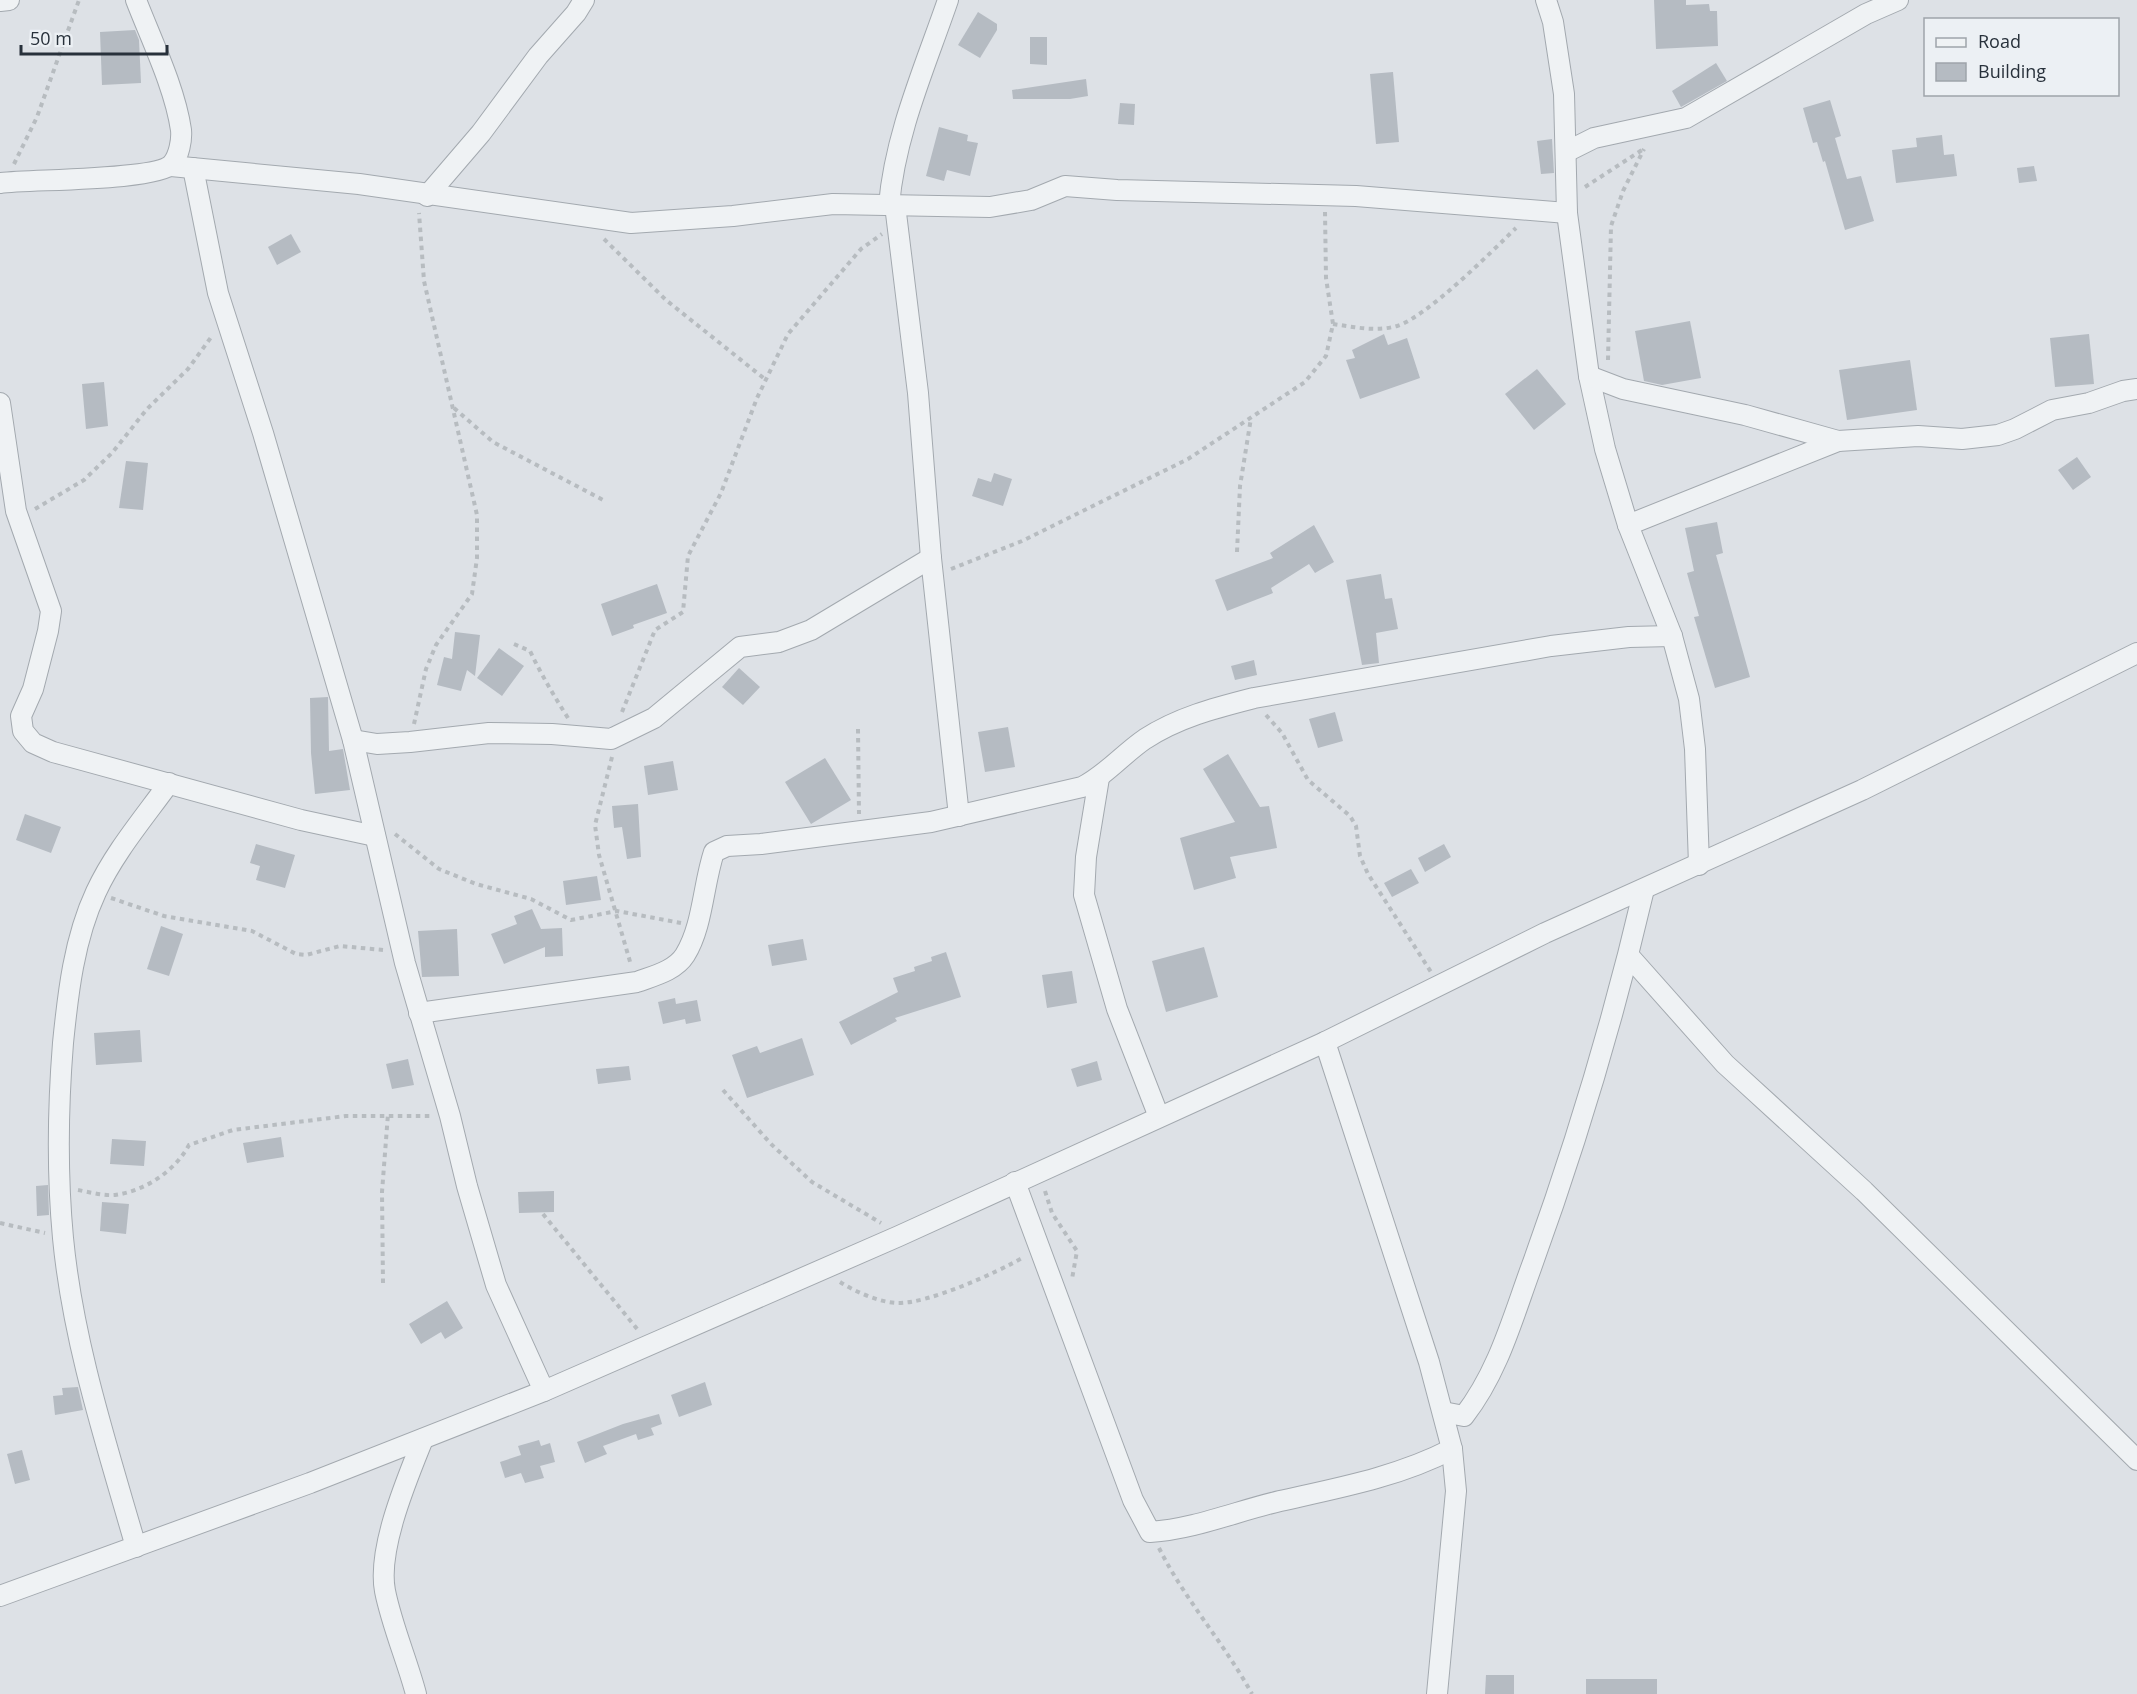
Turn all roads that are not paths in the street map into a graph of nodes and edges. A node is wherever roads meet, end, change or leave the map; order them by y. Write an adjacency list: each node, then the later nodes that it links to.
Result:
1 (9, 0): 7 (street)
2 (136, 0): 10 (street)
3 (584, 0): 13 (street)
4 (948, 0): 14 (street)
5 (1546, 0): 9 (street)
6 (1898, 0): 8 (street)
7 (0, 1)
8 (1865, 7): 9 (street)
9 (1566, 152): 15 (street)
10 (171, 166): 11 (street); 12 (street)
11 (193, 168): 13 (street); 24 (street)
12 (2, 182)
13 (422, 195): 14 (street)
14 (892, 205): 15 (street); 21 (street)
15 (1567, 206): 16 (street)
16 (1594, 378): 19 (street); 20 (street)
17 (2137, 389): 19 (street)
18 (0, 403): 26 (street)
19 (1838, 441): 20 (street)
20 (1628, 525): 22 (street)
21 (932, 567): 24 (street); 27 (street)
22 (1672, 636): 25 (street); 29 (street)
23 (2137, 653): 29 (street)
24 (352, 740): 28 (street)
25 (1099, 778): 27 (street); 34 (street)
26 (169, 783): 28 (street); 41 (street)
27 (959, 816): 32 (street)
28 (375, 836): 32 (street)
29 (1699, 865): 30 (street)
30 (1644, 889): 31 (street); 33 (street)
31 (1629, 956): 37 (street); 40 (street)
32 (419, 1013): 36 (street)
33 (1325, 1042): 34 (street); 37 (street)
34 (1159, 1117): 35 (street)
35 (1015, 1182): 36 (street); 39 (street)
36 (544, 1391): 38 (street)
37 (1443, 1412): 39 (street)
38 (423, 1439): 41 (street); 43 (street)
39 (1452, 1449): 44 (street)
40 (2137, 1461)
41 (136, 1547): 42 (street)
42 (0, 1596)
43 (416, 1694)
44 (1437, 1694)

